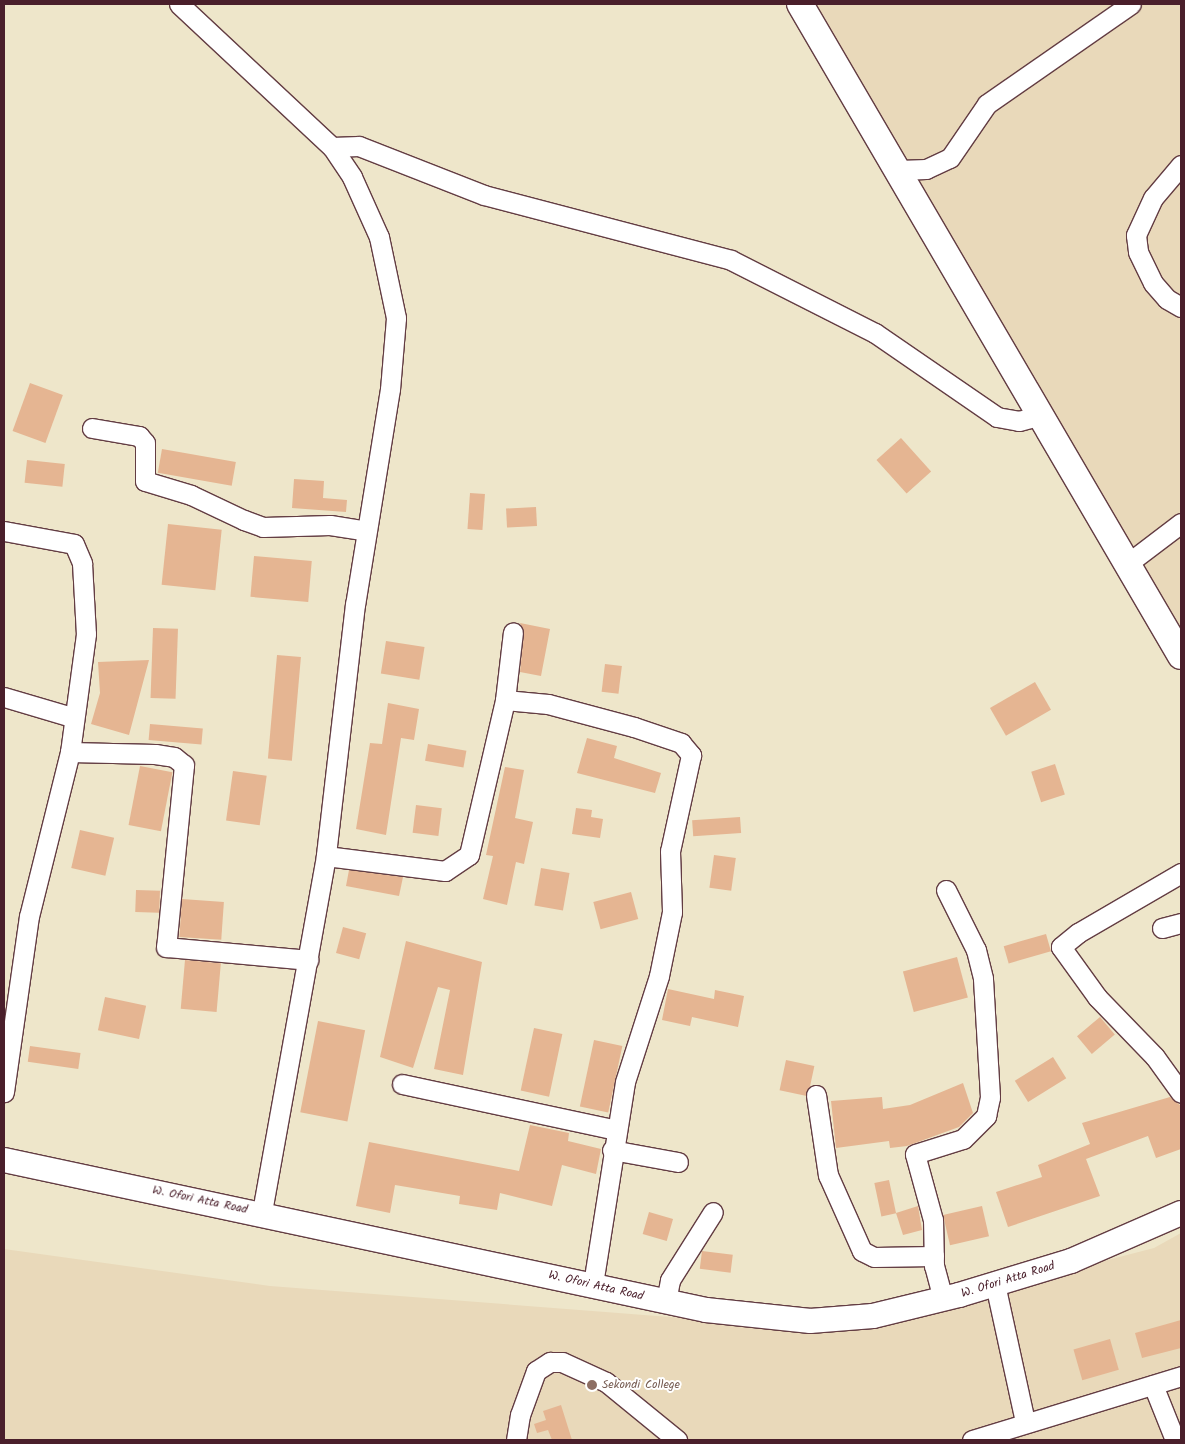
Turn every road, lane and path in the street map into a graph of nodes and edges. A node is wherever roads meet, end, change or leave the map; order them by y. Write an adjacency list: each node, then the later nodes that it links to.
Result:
1 (179, 4): 4 (street)
2 (800, 4): 6 (highway)
3 (1131, 4): 6 (street)
4 (332, 147): 8 (street); 12 (street)
5 (1181, 165): 7 (street)
6 (899, 170): 8 (highway)
7 (1181, 306)
8 (1041, 415): 13 (highway)
9 (92, 428): 12 (street)
10 (1181, 523): 13 (street)
11 (4, 531): 18 (street)
12 (366, 532): 20 (street)
13 (1127, 564): 15 (highway)
14 (513, 632): 17 (street)
15 (1181, 656)
16 (4, 696): 18 (street)
17 (504, 700): 20 (street); 30 (street)
18 (72, 717): 19 (street)
19 (70, 752): 25 (street); 27 (street)
20 (326, 856): 25 (street)
21 (1181, 873): 28 (street)
22 (946, 890): 37 (street)
23 (1181, 923): 24 (street)
24 (1162, 928)
25 (308, 960): 36 (street)
26 (402, 1084): 30 (street)
27 (4, 1092)
28 (1181, 1093)
29 (816, 1095): 37 (street)
30 (616, 1130): 31 (street)
31 (612, 1150): 33 (street); 39 (street)
32 (4, 1160): 36 (main road, W. Ofori Atta Road)
33 (678, 1162)
34 (713, 1212): 41 (street)
35 (1181, 1213): 38 (main road, W. Ofori Atta Road)
36 (262, 1214): 39 (main road, W. Ofori Atta Road)
37 (934, 1256): 40 (street)
38 (995, 1284): 40 (main road, W. Ofori Atta Road); 44 (street)
39 (593, 1285): 41 (main road, W. Ofori Atta Road)
40 (943, 1299): 41 (main road, W. Ofori Atta Road)
41 (666, 1301)
42 (1181, 1376): 43 (street)
43 (1152, 1385): 44 (street); 48 (street)
44 (1025, 1422): 47 (street)
45 (516, 1440): 46 (street)
46 (677, 1440)
47 (972, 1440)
48 (1175, 1440)

